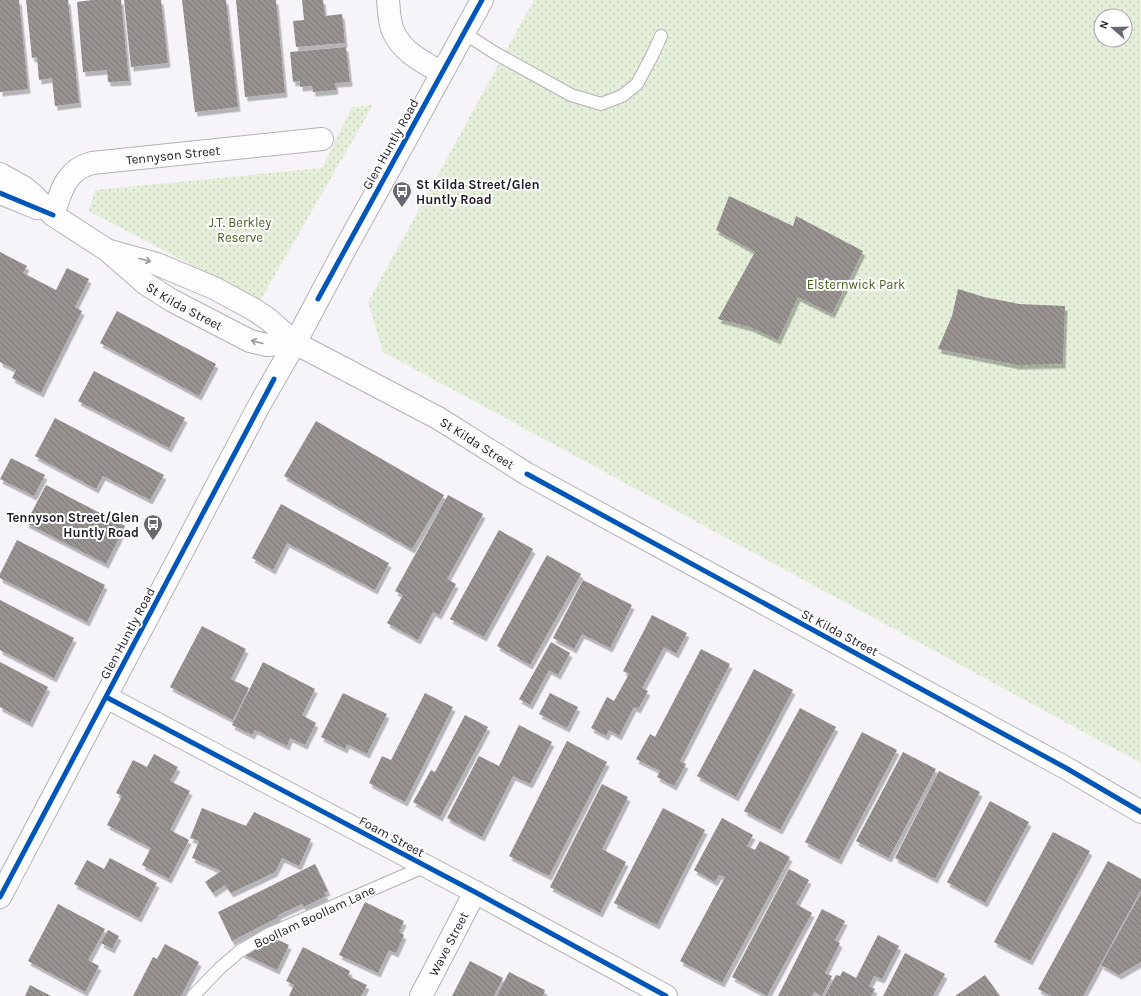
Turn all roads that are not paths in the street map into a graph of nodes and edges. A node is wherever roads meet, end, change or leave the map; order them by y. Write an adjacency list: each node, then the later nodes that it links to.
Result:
1 (388, 0): 5 (main road)
2 (482, 0): 3 (main road, Glen Huntly Road)
3 (464, 33): 4 (lane); 5 (main road, Glen Huntly Road)
4 (661, 36)
5 (442, 73): 11 (main road, Glen Huntly Road)
6 (322, 139): 9 (main road, Tennyson Street)
7 (0, 174): 9 (main road)
8 (0, 194): 9 (main road)
9 (52, 215): 10 (main road, St Kilda Street)
10 (107, 250): 11 (main road, St Kilda Street, one-way to 11); 11 (main road, St Kilda Street, one-way to 10)
11 (295, 342): 12 (main road, Glen Huntly Road); 13 (main road, St Kilda Street)
12 (106, 696): 14 (main road, Foam Street); 16 (main road, Glen Huntly Road)
13 (1141, 812)
14 (426, 866): 15 (main road, Foam Street); 17 (lane, Boollam Boollam Lane)
15 (475, 892): 18 (main road, Wave Street); 19 (main road, Foam Street)
16 (0, 897)
17 (194, 996)
18 (421, 996)
19 (666, 996)

